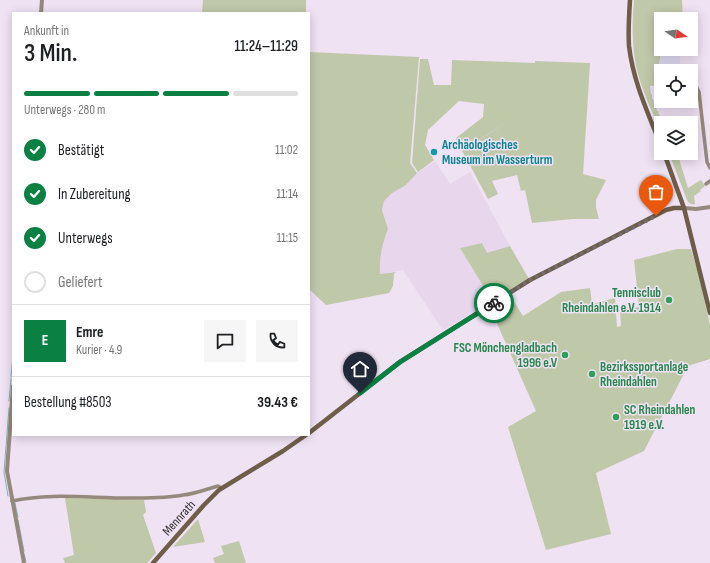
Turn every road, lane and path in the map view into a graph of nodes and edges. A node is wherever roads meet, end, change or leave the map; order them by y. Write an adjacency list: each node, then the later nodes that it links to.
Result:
1 (42, 0): 3 (street)
2 (630, 0): 5 (main road)
3 (41, 12)
4 (698, 90): 7 (street)
5 (654, 128)
6 (667, 160): 11 (main road)
7 (710, 168)
8 (710, 181): 9 (street)
9 (706, 184)
10 (710, 207): 11 (street)
11 (684, 208): 12 (main road); 14 (main road)
12 (710, 313)
13 (12, 400): 17 (street)
14 (310, 432)
15 (305, 436): 16 (main road, Mennrath)
16 (222, 488): 17 (street); 19 (main road, Mennrath)
17 (12, 501): 18 (street)
18 (24, 563)
19 (153, 563)

